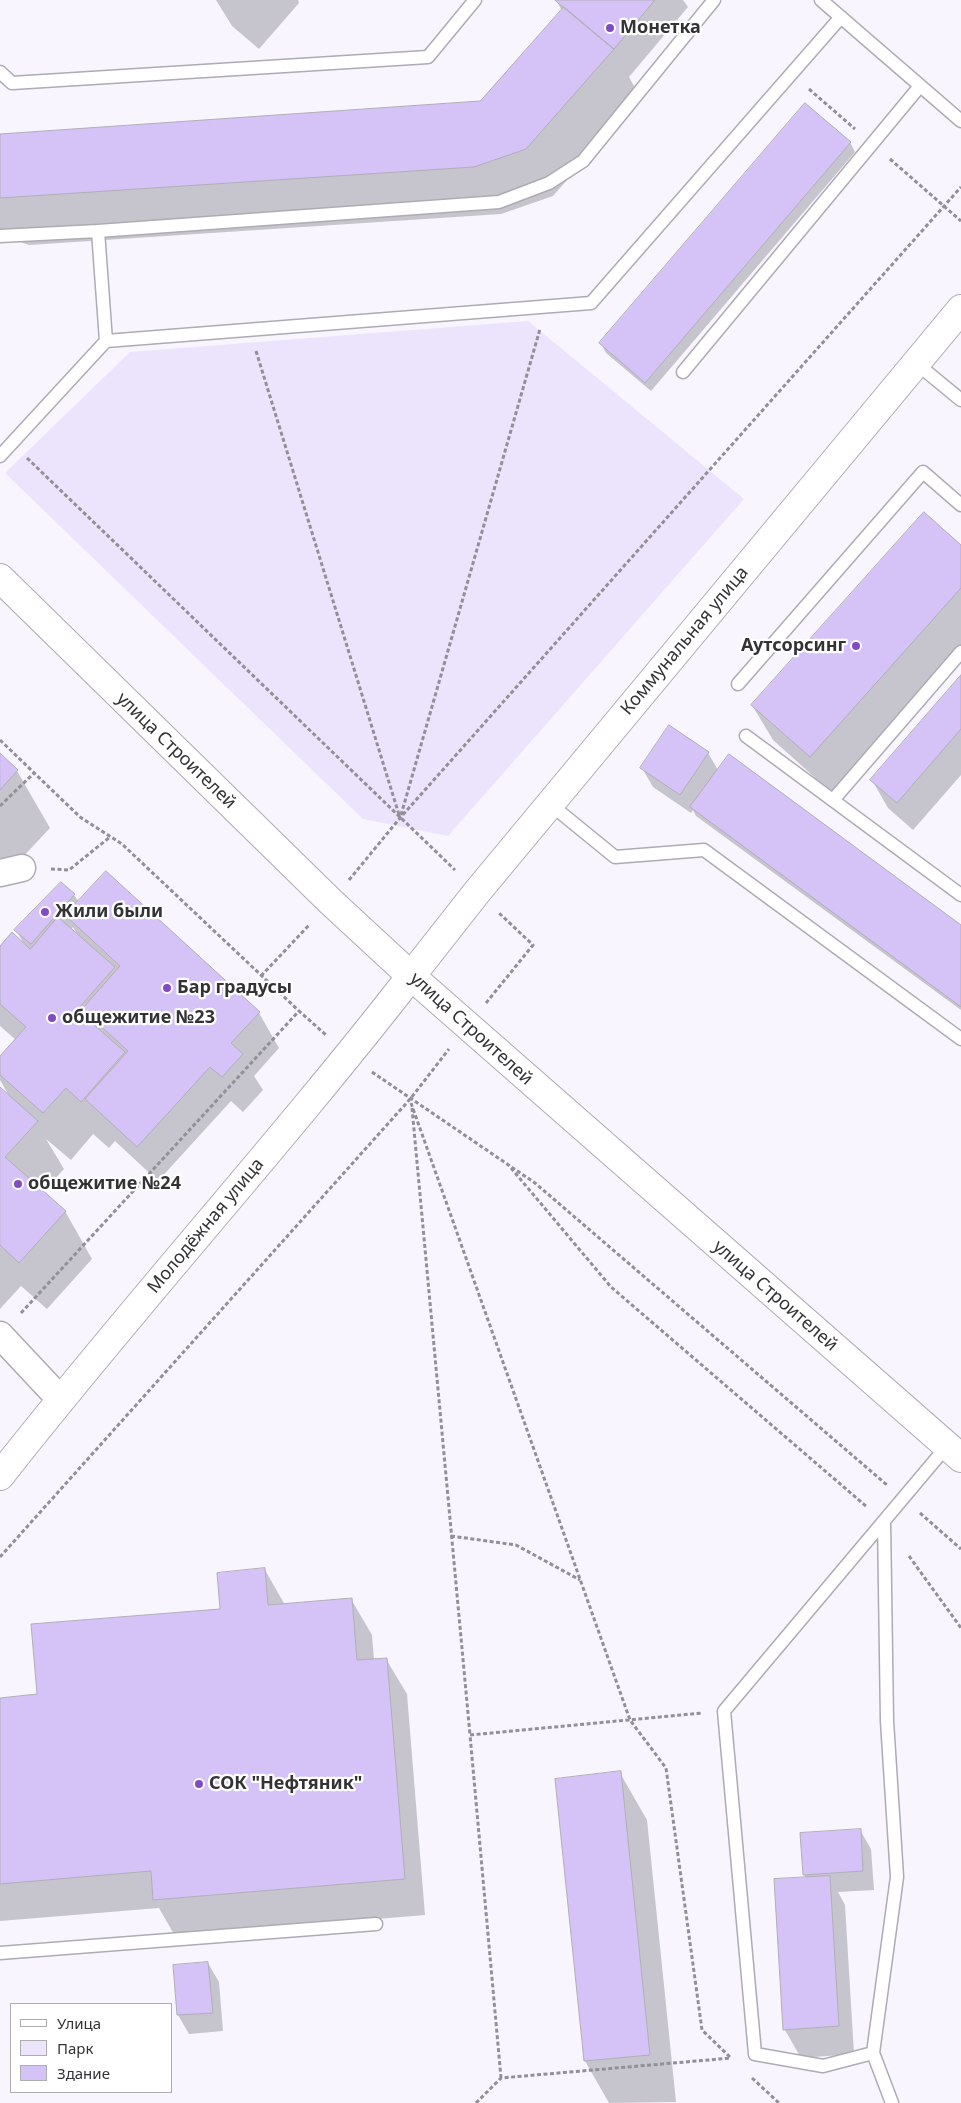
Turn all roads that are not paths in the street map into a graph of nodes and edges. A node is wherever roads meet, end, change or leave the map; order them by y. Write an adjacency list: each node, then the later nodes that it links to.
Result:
1 (475, 0): 5 (lane)
2 (714, 0): 8 (lane)
3 (821, 0): 4 (lane)
4 (841, 17): 6 (lane); 11 (lane)
5 (0, 72)
6 (920, 86): 7 (lane); 13 (lane)
7 (961, 121)
8 (98, 231): 9 (lane); 11 (lane)
9 (0, 236)
10 (961, 308): 12 (main road, Коммунальная улица)
11 (106, 341): 15 (lane)
12 (916, 362): 14 (lane); 22 (main road, Коммунальная улица)
13 (684, 372)
14 (961, 400)
15 (0, 456)
16 (961, 505): 19 (lane)
17 (0, 578): 24 (main road, улица Строителей)
18 (961, 652): 21 (lane)
19 (738, 684)
20 (746, 736): 21 (lane)
21 (833, 800): 23 (lane)
22 (550, 804): 24 (main road, Коммунальная улица); 25 (lane)
23 (961, 895)
24 (411, 976): 27 (main road, Молодёжная улица); 28 (main road, улица Строителей)
25 (961, 1039)
26 (0, 1335): 27 (street)
27 (60, 1399): 29 (main road, Молодёжная улица)
28 (954, 1452): 30 (lane)
29 (0, 1476)
30 (884, 1521): 33 (lane); 33 (lane)
31 (376, 1924): 32 (lane)
32 (0, 1953)
33 (873, 2053): 34 (lane)
34 (892, 2103)

